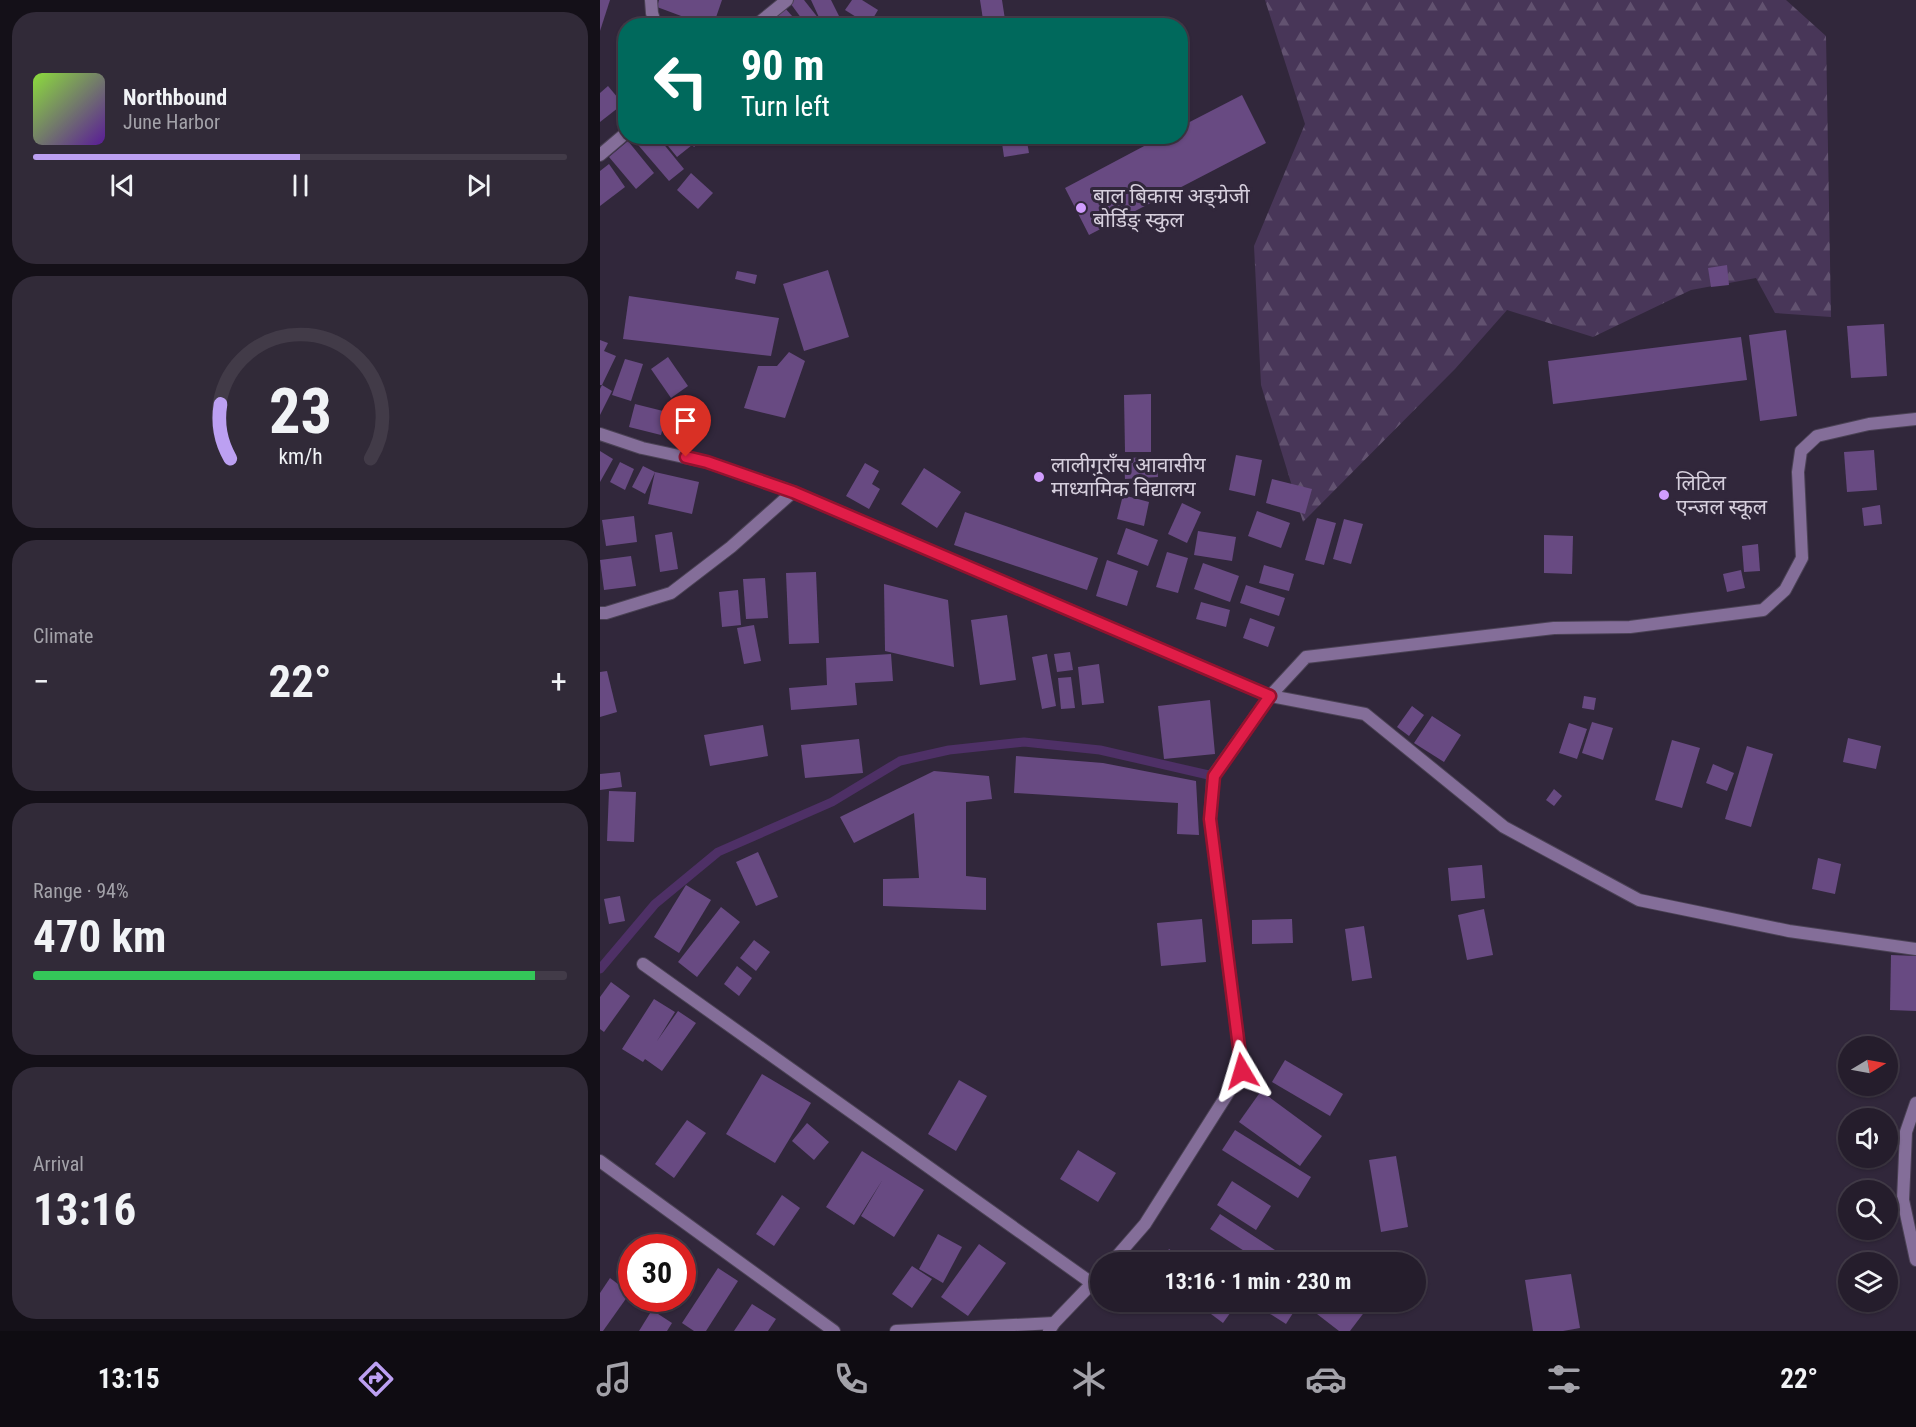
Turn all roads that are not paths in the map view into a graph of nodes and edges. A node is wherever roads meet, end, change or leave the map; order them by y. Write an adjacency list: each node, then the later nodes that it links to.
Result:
1 (651, 0): 3 (street)
2 (787, 0): 4 (street)
3 (654, 18)
4 (765, 18)
5 (618, 140): 6 (street)
6 (600, 155)
7 (1916, 419): 11 (street)
8 (600, 434): 9 (street)
9 (793, 492): 10 (street); 11 (street)
10 (600, 613)
11 (1270, 696): 12 (street); 16 (street)
12 (1916, 949)
13 (643, 963): 18 (street)
14 (1916, 1103): 17 (street)
15 (600, 1161): 21 (street)
16 (1121, 1252)
17 (1916, 1260)
18 (1090, 1274)
19 (1090, 1286): 20 (street)
20 (1052, 1327): 22 (street)
21 (834, 1331)
22 (896, 1331)

